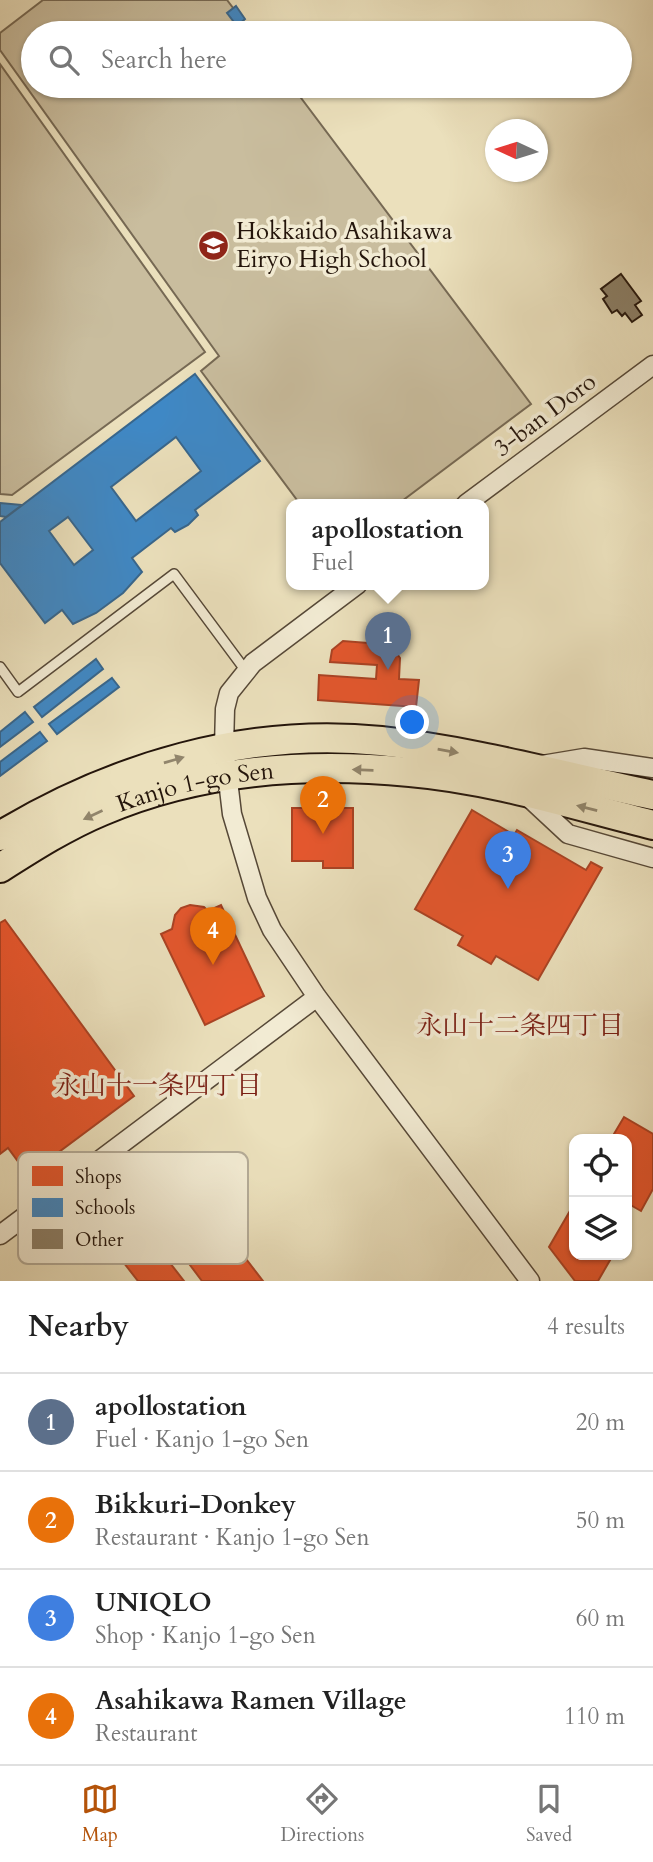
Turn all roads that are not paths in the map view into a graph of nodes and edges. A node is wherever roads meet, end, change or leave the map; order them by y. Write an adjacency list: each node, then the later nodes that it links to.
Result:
1 (653, 365): 2 (street, 3-ban Doro)
2 (474, 499)
3 (350, 590): 5 (street)
4 (0, 667): 5 (lane)
5 (246, 671): 6 (street)
6 (224, 747): 8 (street); 9 (main road, Kanjo 1-go Sen, one-way to 9); 12 (main road, Kanjo 1-go Sen, one-way to 6)
7 (653, 768): 9 (street)
8 (227, 777): 9 (main road, Kanjo 1-go Sen, one-way to 8); 14 (main road, Kanjo 1-go Sen, one-way to 14); 15 (street)
9 (523, 779): 10 (main road, Kanjo 1-go Sen); 11 (main road, Kanjo 1-go Sen, one-way to 9); 13 (street)
10 (653, 795)
11 (653, 825)
12 (0, 836)
13 (653, 858)
14 (0, 868)
15 (317, 997): 16 (street); 19 (street)
16 (110, 1152)
17 (18, 1221): 18 (street)
18 (0, 1234)
19 (530, 1281)

